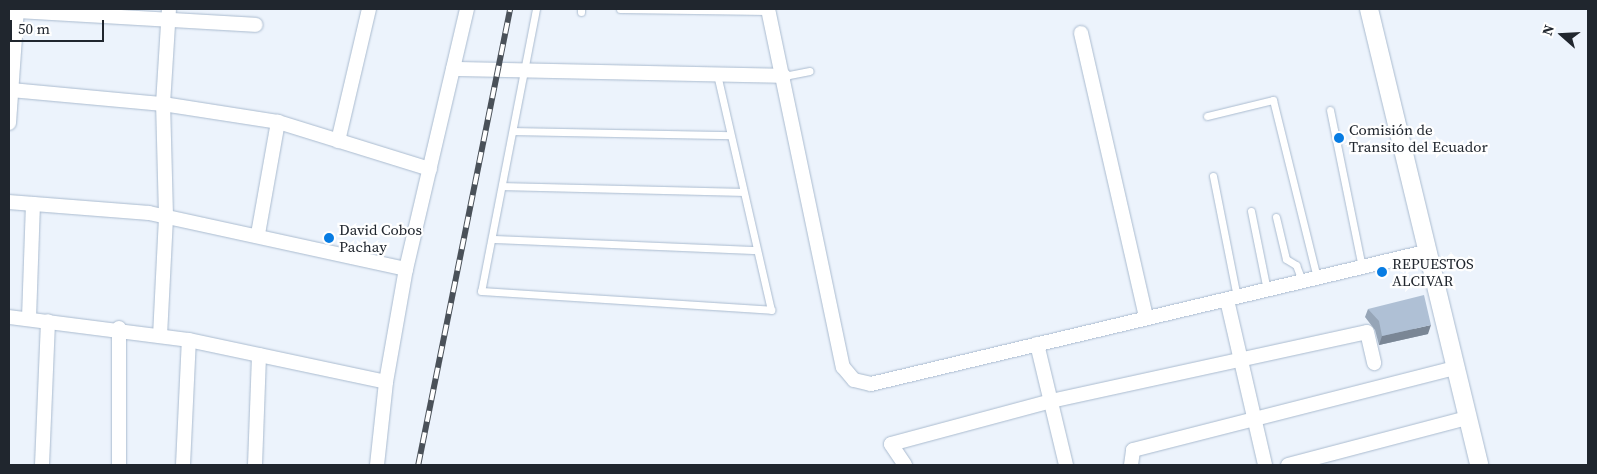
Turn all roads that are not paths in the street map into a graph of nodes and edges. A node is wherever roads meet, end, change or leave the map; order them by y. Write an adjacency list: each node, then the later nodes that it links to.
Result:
1 (370, 9): 24 (street)
2 (467, 9): 11 (street)
3 (536, 9): 12 (lane)
4 (620, 9): 7 (lane)
5 (1369, 9): 37 (street)
6 (16, 10): 8 (street); 16 (street)
7 (768, 10): 15 (street)
8 (168, 14): 9 (street); 17 (street)
9 (256, 25)
10 (1081, 32): 45 (street)
11 (453, 69): 12 (street); 25 (street)
12 (526, 70): 14 (street); 22 (lane)
13 (810, 71): 15 (lane)
14 (717, 74): 15 (street); 23 (lane)
15 (784, 76): 51 (street)
16 (11, 90): 17 (street); 21 (street)
17 (163, 104): 20 (street); 32 (street)
18 (1330, 110): 38 (lane)
19 (1207, 116): 40 (lane)
20 (278, 122): 24 (street); 34 (street)
21 (9, 123)
22 (514, 131): 23 (lane); 27 (lane)
23 (729, 135): 28 (lane)
24 (338, 141): 25 (street)
25 (430, 169): 39 (street)
26 (1213, 176): 43 (lane)
27 (503, 186): 28 (lane); 35 (lane)
28 (742, 192): 36 (lane)
29 (9, 202): 30 (street)
30 (33, 204): 32 (street); 46 (street)
31 (1250, 211): 42 (lane)
32 (166, 216): 34 (street); 49 (street)
33 (1276, 217): 41 (lane)
34 (258, 234): 39 (street)
35 (492, 240): 36 (lane); 36 (lane)
36 (755, 250)
37 (1425, 252): 38 (street); 55 (street)
38 (1362, 267): 40 (street)
39 (406, 269): 56 (street)
40 (1318, 278): 41 (street)
41 (1302, 281): 42 (street)
42 (1267, 290): 43 (street)
43 (1232, 298): 45 (street); 53 (street)
44 (9, 316): 46 (street)
45 (1146, 317): 51 (street)
46 (29, 318): 47 (street)
47 (48, 321): 48 (street); 60 (street)
48 (119, 328): 49 (street); 61 (street)
49 (160, 336): 50 (street)
50 (189, 340): 52 (street); 62 (street)
51 (1037, 344): 57 (street)
52 (260, 355): 56 (street); 63 (street)
53 (1241, 361): 54 (street); 57 (street); 58 (street)
54 (1374, 364)
55 (1454, 368): 58 (street); 59 (street)
56 (386, 382): 64 (street)
57 (1051, 401): 65 (street); 66 (street)
58 (1254, 417): 67 (street); 68 (street)
59 (1467, 418): 69 (street); 70 (street)
60 (42, 465)
61 (119, 465)
62 (183, 465)
63 (256, 465)
64 (378, 465)
65 (905, 465)
66 (1066, 465)
67 (1131, 465)
68 (1265, 465)
69 (1288, 465)
70 (1479, 465)

